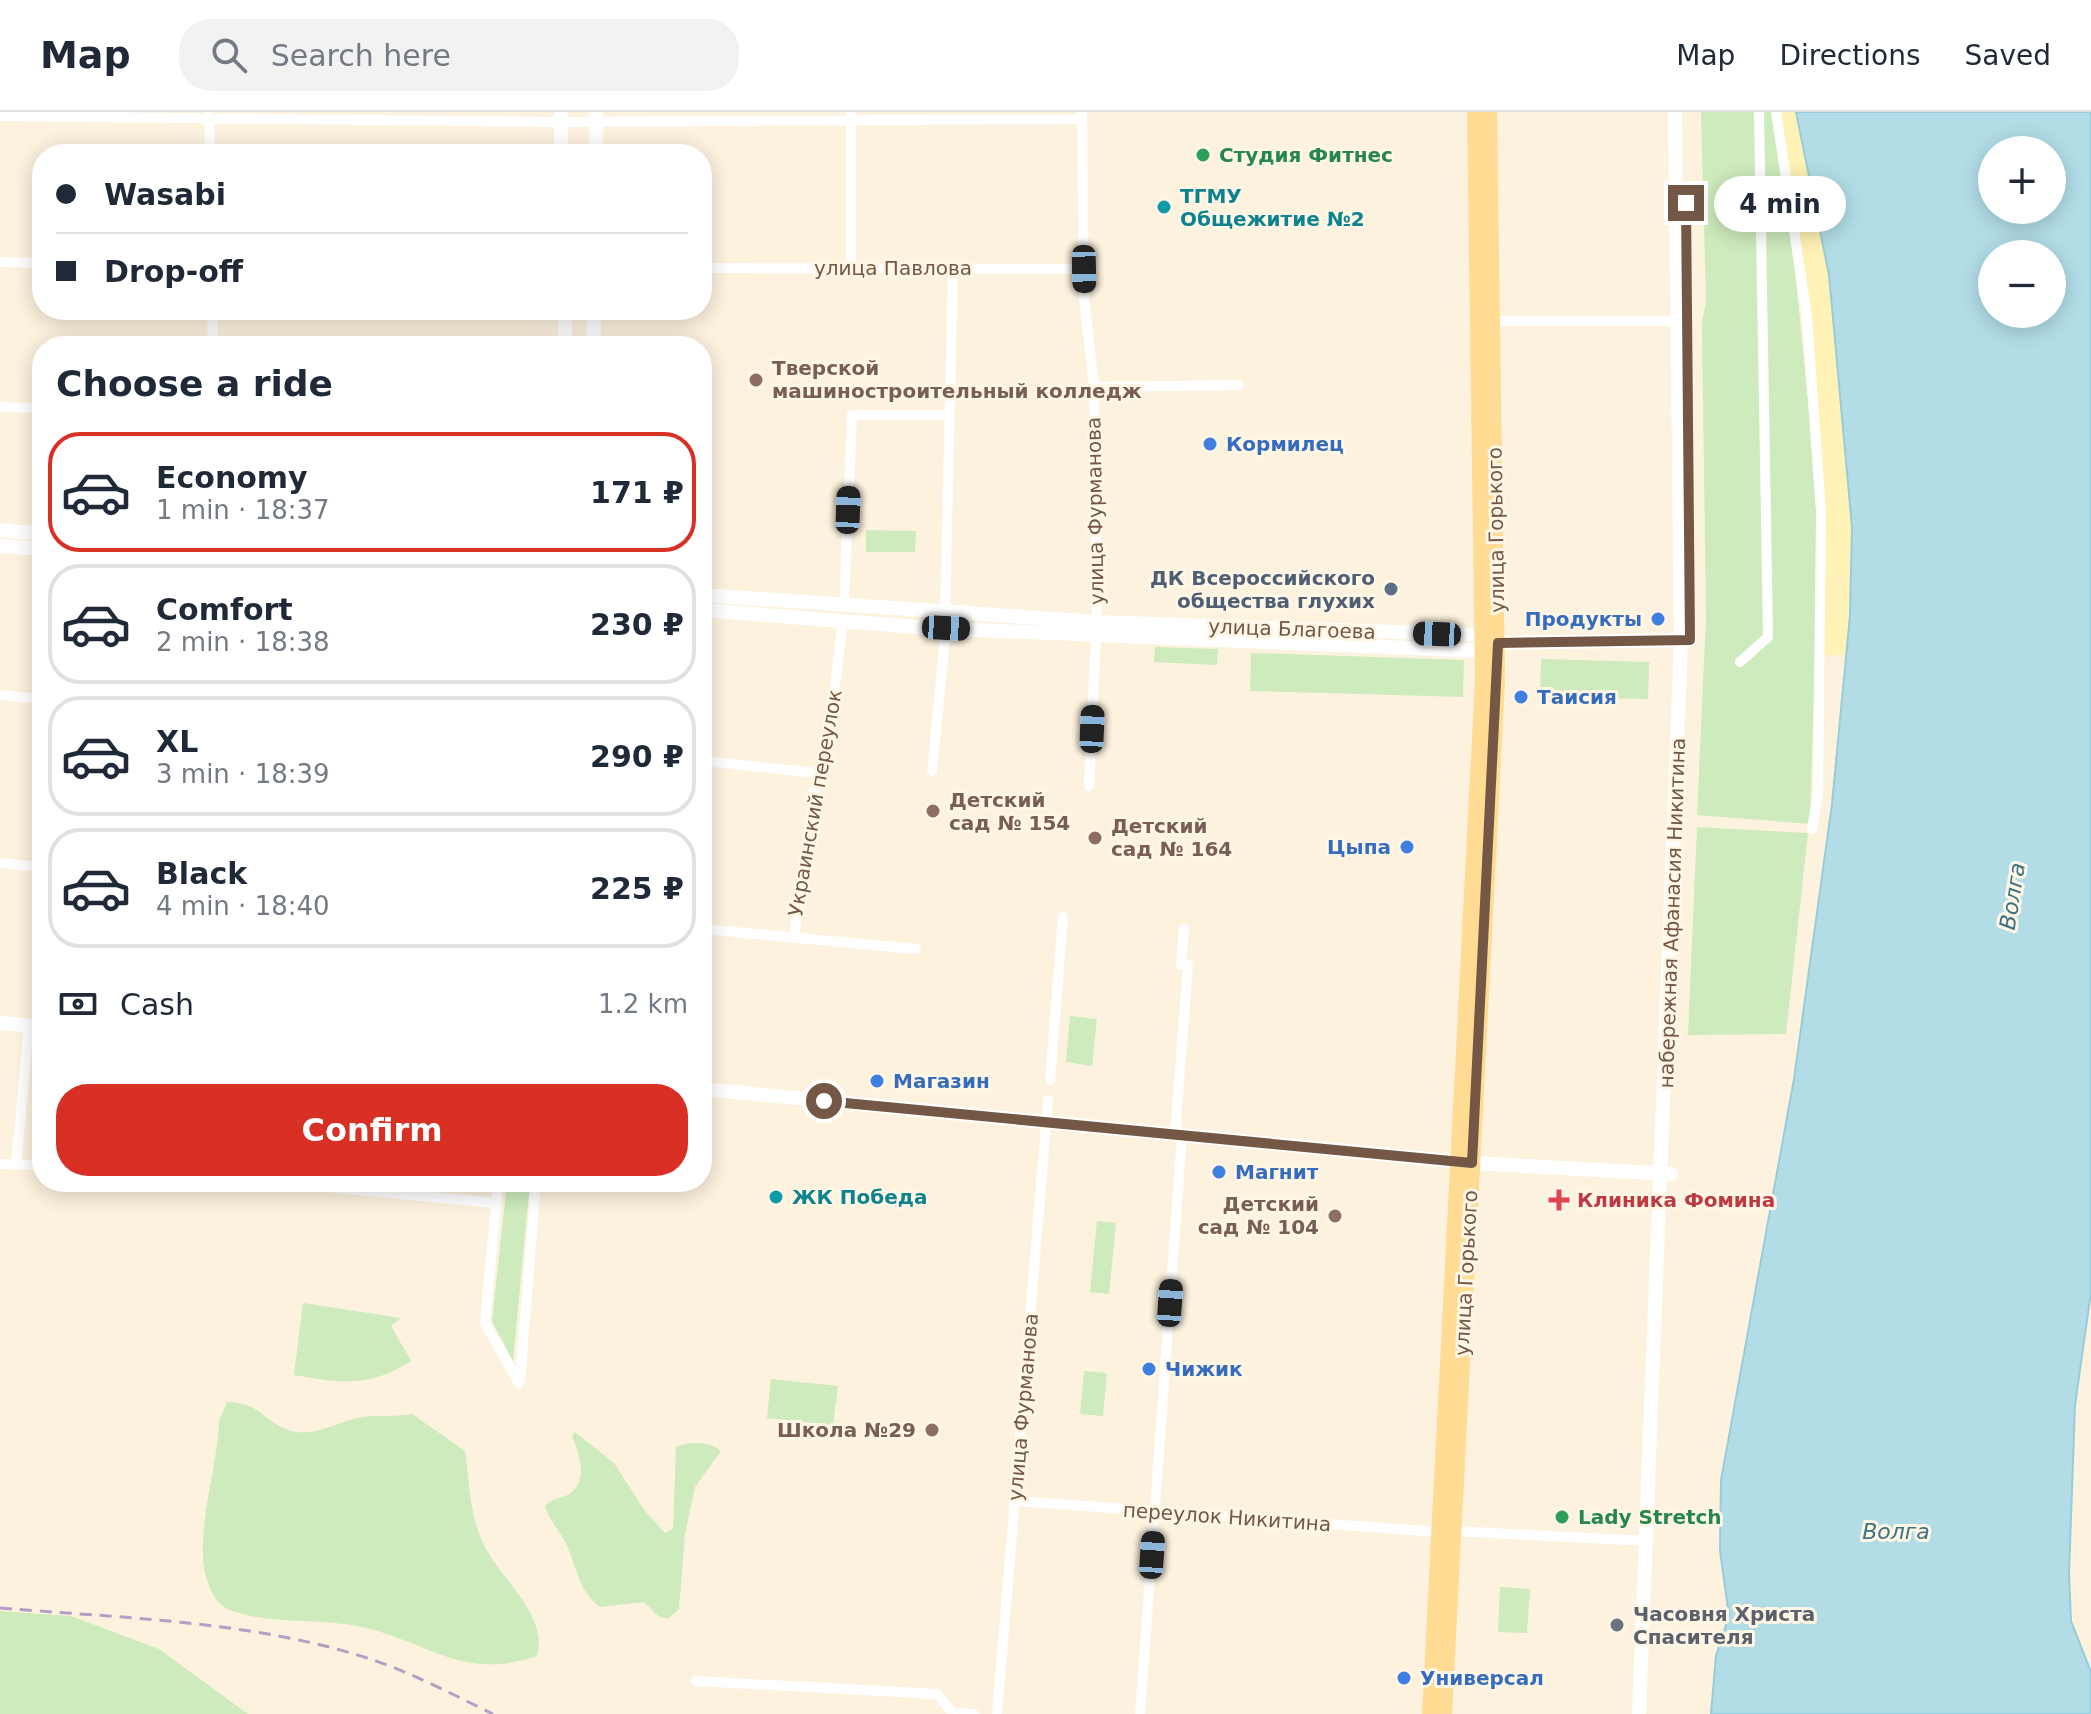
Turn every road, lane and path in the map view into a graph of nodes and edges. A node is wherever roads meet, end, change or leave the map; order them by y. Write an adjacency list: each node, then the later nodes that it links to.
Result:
1 (1475, 112): 22 (main road, улица Горького)
2 (1489, 112): 22 (main road, улица Горького)
3 (1675, 112): 23 (main road, набережная Афанасия Никитина)
4 (1684, 112): 38 (main road, набережная Афанасия Никитина)
5 (1759, 112): 40 (street)
6 (1776, 112): 47 (street)
7 (209, 115): 8 (street); 10 (street); 13 (street)
8 (0, 116)
9 (1082, 116): 12 (street); 21 (street, улица Фурманова)
10 (561, 117): 11 (street); 14 (main road)
11 (596, 117): 12 (street); 15 (main road)
12 (851, 117): 19 (street)
13 (210, 144)
14 (561, 144)
15 (596, 144)
16 (0, 262): 17 (street)
17 (32, 263)
18 (712, 268): 19 (street, улица Павлова)
19 (851, 268): 20 (street, улица Павлова)
20 (953, 268): 21 (street, улица Павлова); 28 (street)
21 (1084, 269): 25 (street, улица Фурманова)
22 (1485, 321): 23 (street); 39 (main road, улица Горького)
23 (1680, 321): 38 (main road, набережная Афанасия Никитина)
24 (1239, 385): 25 (street)
25 (1094, 387): 37 (street, улица Фурманова)
26 (0, 407): 27 (street)
27 (32, 408)
28 (950, 415): 35 (street, Украинский переулок); 36 (street)
29 (0, 530): 30 (main road)
30 (32, 533)
31 (0, 546): 32 (main road)
32 (32, 548)
33 (712, 596): 35 (main road, улица Благоева)
34 (712, 610): 35 (main road, улица Благоева)
35 (844, 614): 36 (main road, улица Благоева); 45 (street, Украинский переулок)
36 (946, 621): 37 (main road, улица Благоева); 44 (street)
37 (1097, 629): 39 (main road, улица Благоева); 46 (street, улица Фурманова)
38 (1686, 640): 39 (main road, улица Благоева); 67 (main road, набережная Афанасия Никитина)
39 (1488, 643): 63 (main road, улица Горького)
40 (1740, 662)
41 (0, 695): 42 (street)
42 (32, 698)
43 (712, 762): 45 (street)
44 (932, 771)
45 (817, 773): 53 (street, Украинский переулок)
46 (1089, 786)
47 (1812, 829)
48 (0, 863): 49 (street)
49 (32, 866)
50 (1063, 917): 58 (street)
51 (1184, 929): 62 (street)
52 (712, 930): 53 (street)
53 (794, 937): 54 (street)
54 (916, 949)
55 (0, 1023): 56 (main road)
56 (32, 1026)
57 (32, 1054): 65 (street)
58 (1050, 1080)
59 (712, 1090): 61 (main road)
60 (1048, 1100): 61 (street, улица Фурманова)
61 (1046, 1122): 62 (main road); 72 (street, улица Фурманова)
62 (1178, 1135): 63 (main road); 73 (street)
63 (1465, 1162): 67 (main road); 74 (main road, улица Горького)
64 (0, 1164): 65 (street)
65 (16, 1164): 66 (street)
66 (32, 1165)
67 (1667, 1174): 75 (main road, набережная Афанасия Никитина); 83 (main road, набережная Афанасия Никитина)
68 (379, 1192): 71 (street)
69 (497, 1192): 71 (street)
70 (535, 1192): 71 (street)
71 (496, 1203)
72 (1015, 1501): 73 (street, переулок Никитина); 78 (street, улица Фурманова)
73 (1155, 1511): 74 (street, переулок Никитина); 79 (street)
74 (1446, 1532): 75 (street, переулок Никитина); 80 (main road, улица Горького); 81 (main road, улица Горького)
75 (1647, 1541): 82 (main road, набережная Афанасия Никитина)
76 (696, 1681): 77 (street)
77 (974, 1714)
78 (997, 1714)
79 (1140, 1714)
80 (1430, 1714)
81 (1444, 1714)
82 (1639, 1714)
83 (1648, 1714)

